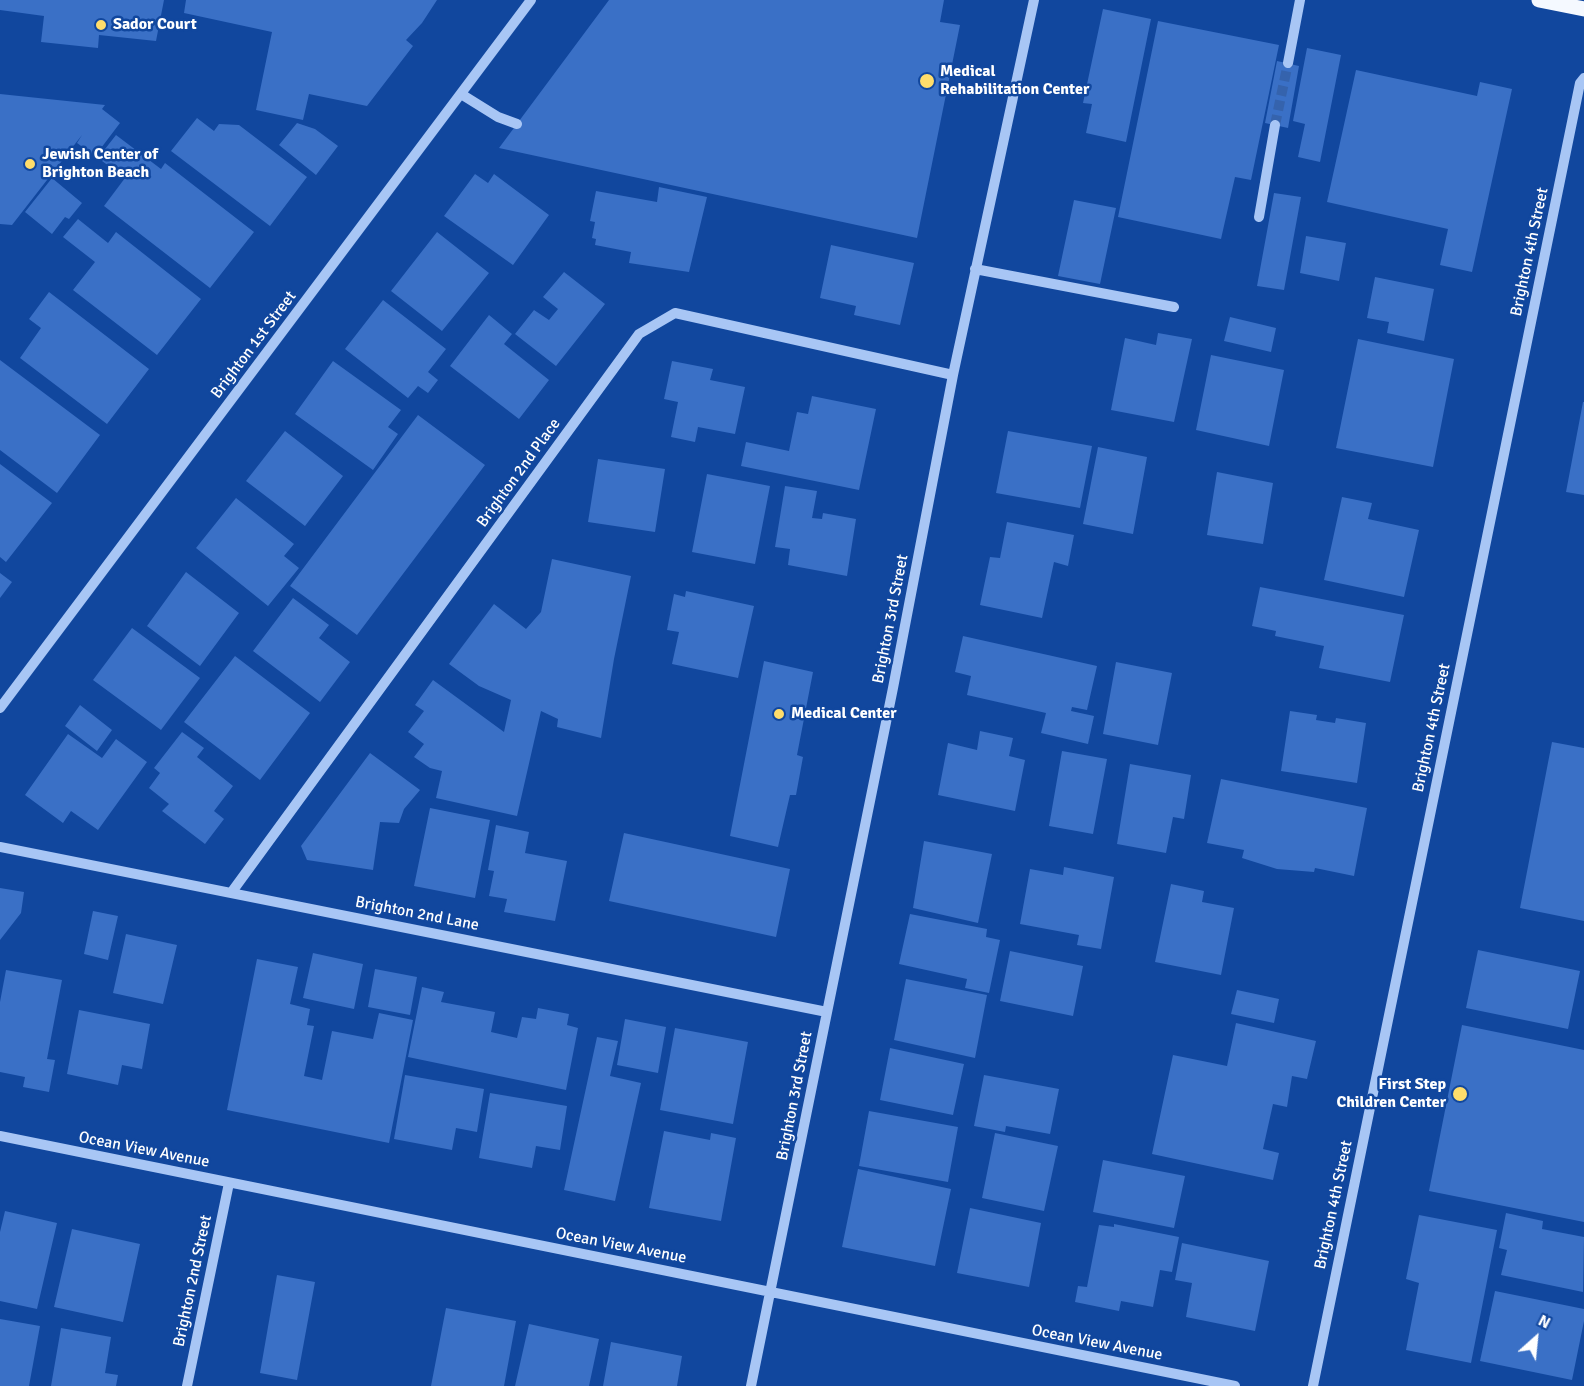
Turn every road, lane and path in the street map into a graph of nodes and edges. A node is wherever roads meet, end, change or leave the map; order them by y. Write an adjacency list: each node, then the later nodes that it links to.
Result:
1 (531, 0): 8 (street, Brighton 1st Street)
2 (1034, 0): 12 (street, Brighton 3rd Street)
3 (1300, 0): 6 (street)
4 (1539, 0): 5 (main road)
5 (1584, 9)
6 (1288, 63)
7 (1584, 78): 25 (street, Brighton 4th Street)
8 (461, 94): 9 (street); 15 (street, Brighton 1st Street)
9 (517, 124)
10 (1275, 126): 11 (street)
11 (1258, 217)
12 (975, 269): 13 (street); 14 (street, Brighton 3rd Street)
13 (1174, 307)
14 (953, 375): 17 (street, Brighton 2nd Place); 18 (street, Brighton 3rd Street)
15 (0, 708)
16 (0, 847): 17 (street, Brighton 2nd Lane)
17 (231, 892): 18 (street, Brighton 2nd Lane)
18 (827, 1012): 21 (street, Brighton 3rd Street)
19 (0, 1136): 20 (street, Ocean View Avenue)
20 (229, 1183): 21 (street, Ocean View Avenue); 22 (street, Brighton 2nd Street)
21 (770, 1292): 23 (street, Brighton 3rd Street); 24 (street, Ocean View Avenue)
22 (187, 1386)
23 (751, 1386)
24 (1235, 1386)
25 (1313, 1386)

